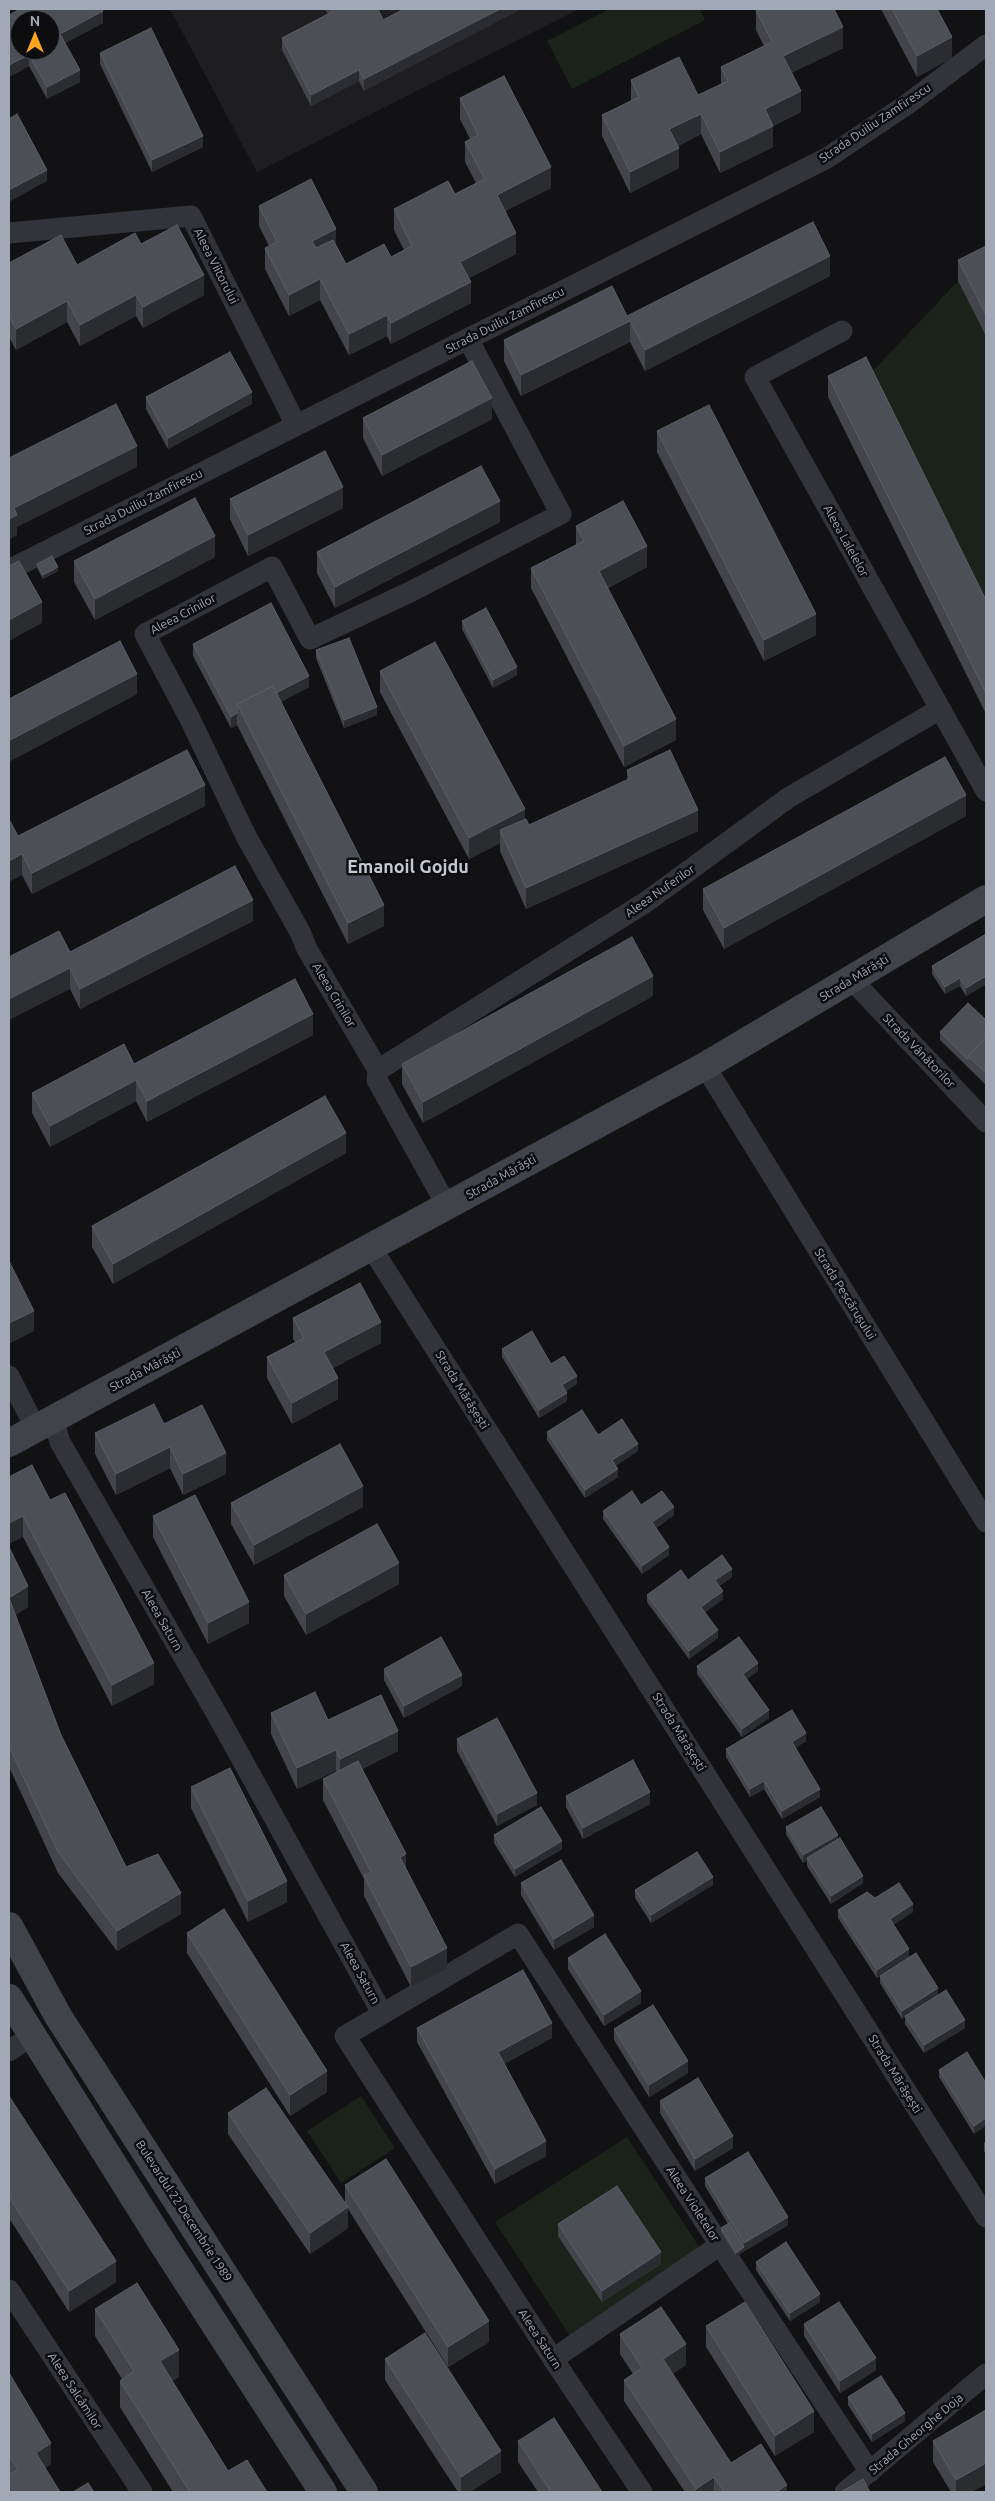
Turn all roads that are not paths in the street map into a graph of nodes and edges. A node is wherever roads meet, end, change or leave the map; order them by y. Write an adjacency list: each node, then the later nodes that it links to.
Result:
1 (986, 45): 4 (street, Strada Duiliu Zamfirescu)
2 (9, 234): 5 (street, Aleea Viitorului)
3 (842, 331): 7 (street, Aleea Lalelelor)
4 (468, 339): 5 (street, Strada Duiliu Zamfirescu); 12 (street, Aleea Crinilor)
5 (296, 426): 6 (street, Strada Duiliu Zamfirescu)
6 (9, 570)
7 (940, 709): 8 (street, Aleea Lalelelor); 12 (street, Aleea Nuferilor)
8 (986, 791)
9 (986, 899): 10 (main road, Strada Mărăști)
10 (852, 980): 11 (main road, Strada Mărăști); 13 (street, Strada Vânătorilor)
11 (705, 1066): 14 (main road, Strada Mărăști); 19 (street, Strada Pescărușului)
12 (378, 1070): 14 (street, Aleea Crinilor)
13 (986, 1122)
14 (448, 1206): 15 (main road, Strada Mărăști)
15 (371, 1247): 17 (main road, Strada Mărăști); 25 (street, Strada Mărășești)
16 (9, 1376): 17 (street, Aleea Saturn)
17 (44, 1424): 18 (main road, Strada Mărăști); 22 (street, Aleea Saturn)
18 (9, 1443)
19 (986, 1522)
20 (9, 1926): 33 (main road, Bulevardul 22 Decembrie 1989)
21 (9, 1998): 23 (main road)
22 (382, 2013): 26 (street, Aleea Violetelor); 28 (street, Aleea Saturn)
23 (31, 2036): 24 (street); 32 (main road)
24 (9, 2051)
25 (986, 2217)
26 (720, 2245): 28 (street); 30 (street, Aleea Violetelor)
27 (9, 2290): 31 (street, Aleea Salcâmilor)
28 (553, 2359): 34 (street, Aleea Saturn)
29 (986, 2374): 30 (street, Strada Gheorghe Doja)
30 (870, 2472): 35 (street, Strada Gheorghe Doja)
31 (142, 2492)
32 (323, 2492)
33 (364, 2492)
34 (642, 2492)
35 (845, 2492)

